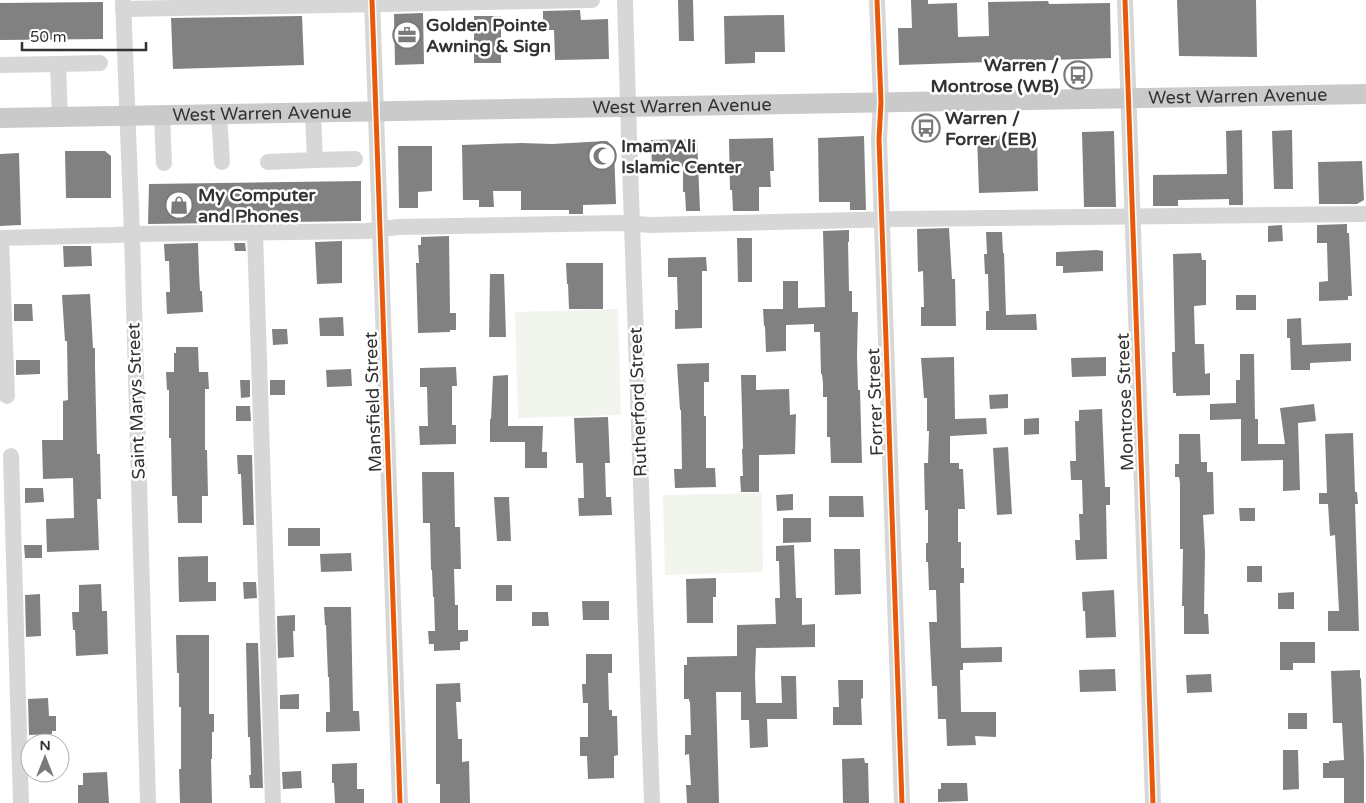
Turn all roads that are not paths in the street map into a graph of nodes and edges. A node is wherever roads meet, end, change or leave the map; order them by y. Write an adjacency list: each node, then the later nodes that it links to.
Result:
1 (592, 0): 5 (street)
2 (625, 0): 14 (street, Rutherford Street)
3 (877, 0): 13 (street, Forrer Street)
4 (1125, 0): 12 (street, Montrose Street)
5 (503, 1): 6 (street)
6 (372, 2): 7 (street); 15 (street, Mansfield Street)
7 (123, 4): 19 (street, Saint Marys Street)
8 (100, 63): 9 (street)
9 (58, 64): 10 (street); 20 (street)
10 (0, 65)
11 (1366, 94): 12 (main road, West Warren Avenue)
12 (1129, 98): 13 (main road, West Warren Avenue); 28 (street, Montrose Street)
13 (881, 102): 14 (main road, West Warren Avenue); 29 (street, Forrer Street)
14 (628, 107): 15 (main road, West Warren Avenue); 30 (street, Rutherford Street)
15 (376, 112): 16 (main road, West Warren Avenue); 31 (street, Mansfield Street)
16 (313, 113): 17 (main road, West Warren Avenue); 22 (street)
17 (219, 114): 18 (main road, West Warren Avenue); 24 (street)
18 (162, 115): 19 (main road, West Warren Avenue); 26 (street)
19 (127, 116): 20 (main road, West Warren Avenue); 33 (street, Saint Marys Street)
20 (60, 117): 21 (main road, West Warren Avenue)
21 (0, 118)
22 (315, 160): 23 (street); 25 (street)
23 (355, 160)
24 (222, 162)
25 (268, 162)
26 (164, 163)
27 (1366, 214): 28 (street)
28 (1132, 217): 29 (street); 43 (street, Montrose Street)
29 (882, 219): 30 (street); 42 (street, Forrer Street)
30 (632, 224): 31 (street); 41 (street, Rutherford Street)
31 (380, 230): 32 (street); 40 (street, Mansfield Street)
32 (255, 233): 33 (street); 39 (street)
33 (132, 234): 34 (street); 38 (street, Saint Marys Street)
34 (0, 238): 35 (street)
35 (7, 396)
36 (10, 456): 37 (street)
37 (21, 803)
38 (148, 803)
39 (273, 803)
40 (400, 803)
41 (652, 803)
42 (902, 803)
43 (1153, 803)

